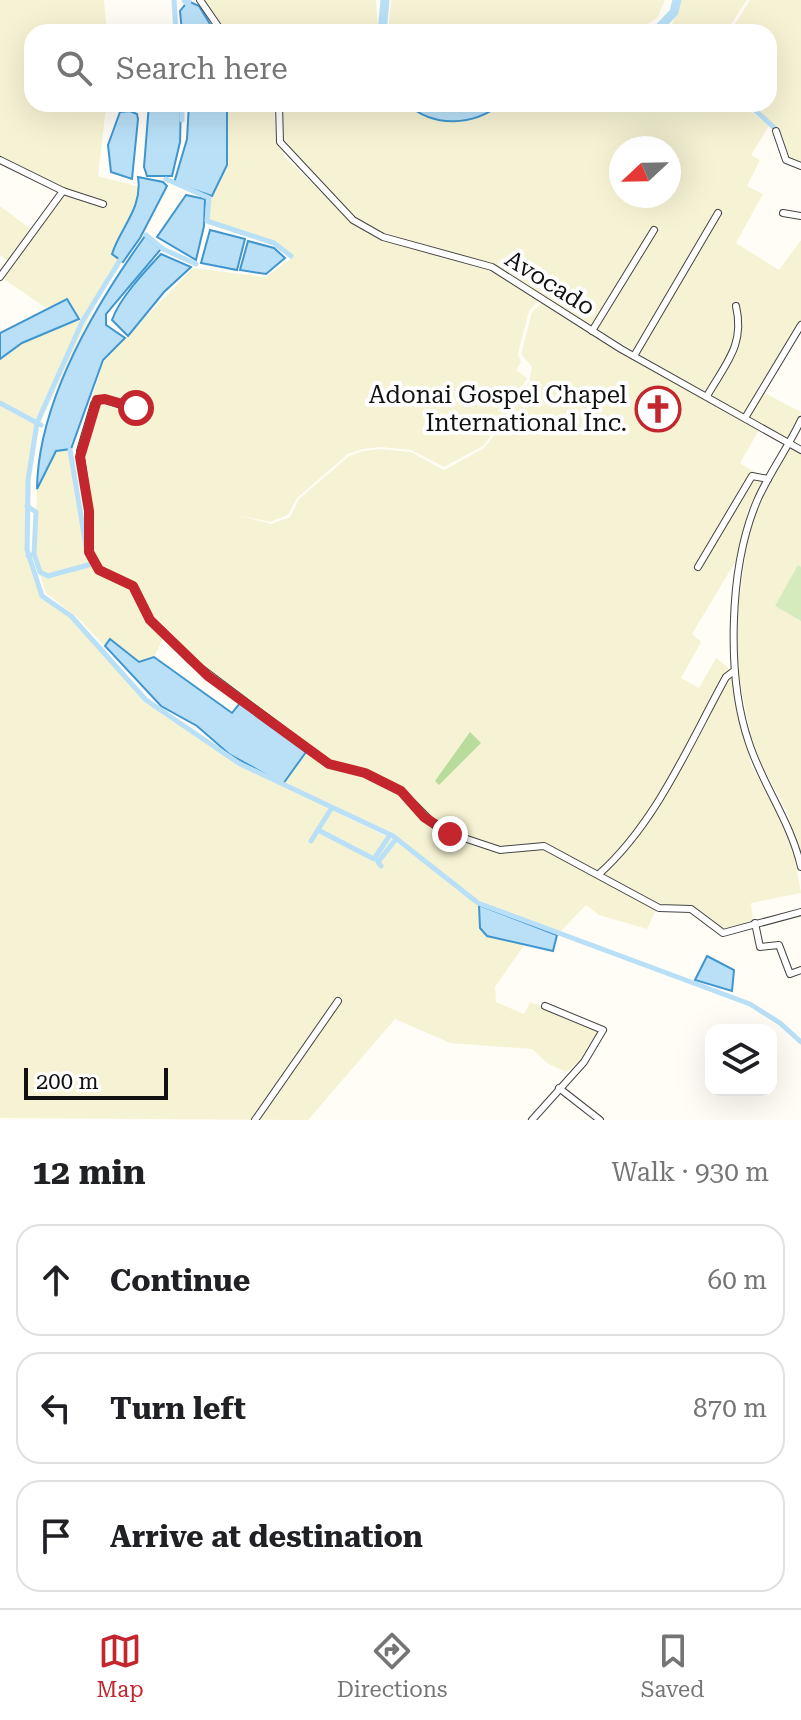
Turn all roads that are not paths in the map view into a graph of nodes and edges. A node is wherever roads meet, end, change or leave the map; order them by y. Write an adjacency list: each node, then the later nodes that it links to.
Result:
1 (200, 0): 2 (street)
2 (216, 24)
3 (279, 112): 16 (street, Avocado)
4 (776, 131): 6 (street)
5 (0, 160): 7 (street)
6 (801, 166)
7 (63, 191): 8 (street); 13 (street)
8 (103, 204)
9 (718, 213): 17 (street)
10 (783, 213): 11 (street)
11 (801, 216)
12 (654, 230): 16 (street)
13 (0, 277)
14 (736, 306): 18 (street)
15 (801, 325): 20 (street)
16 (592, 331): 17 (street, Avocado)
17 (634, 356): 18 (street, Avocado)
18 (707, 396): 20 (street, Avocado)
19 (147, 407): 28 (street)
20 (745, 418): 22 (street, Avocado)
21 (801, 420): 22 (street)
22 (789, 444): 23 (street, Avocado); 24 (street)
23 (801, 450)
24 (768, 479): 25 (street); 26 (street)
25 (698, 567)
26 (734, 671): 27 (street); 28 (street)
27 (801, 867)
28 (599, 874): 30 (street)
29 (801, 912): 30 (street)
30 (755, 923): 31 (street)
31 (801, 970)
32 (338, 1001): 35 (street)
33 (545, 1006): 34 (street)
34 (559, 1088): 36 (street); 37 (street)
35 (255, 1120)
36 (532, 1120)
37 (600, 1120)

